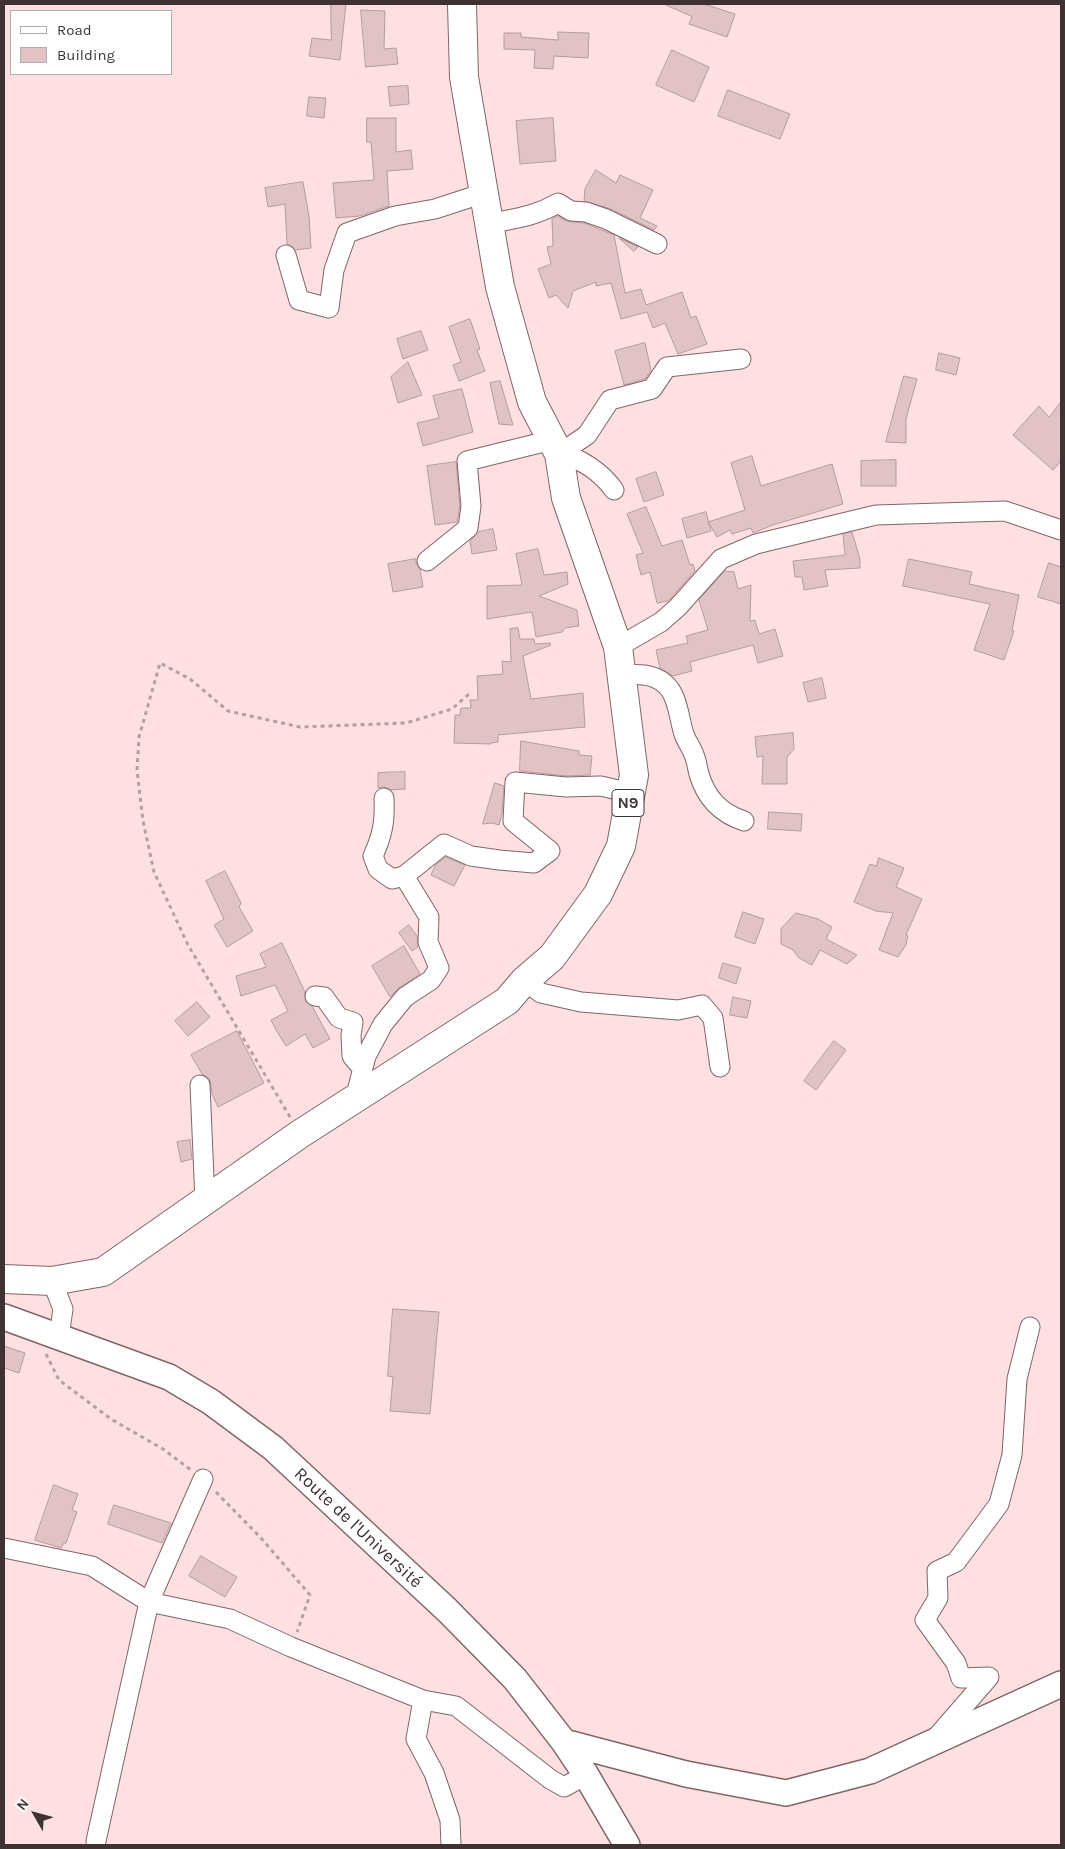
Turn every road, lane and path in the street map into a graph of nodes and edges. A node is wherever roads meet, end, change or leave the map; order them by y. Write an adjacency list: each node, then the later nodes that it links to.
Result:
1 (462, 4): 2 (highway, N9)
2 (484, 193): 3 (highway, N9); 5 (street)
3 (489, 224): 4 (street); 7 (highway, N9)
4 (657, 244)
5 (286, 256)
6 (741, 359): 7 (street)
7 (556, 447): 8 (street); 10 (street); 11 (highway, N9)
8 (614, 490)
9 (1061, 530): 11 (street)
10 (427, 561)
11 (618, 647): 12 (highway, N9)
12 (621, 675): 14 (highway, N9); 16 (street)
13 (470, 693): 24 (path)
14 (630, 793): 17 (street); 18 (highway, N9)
15 (384, 798): 17 (street)
16 (744, 821)
17 (404, 876): 21 (street)
18 (524, 981): 20 (street); 23 (highway, N9)
19 (315, 996): 21 (street)
20 (720, 1067)
21 (362, 1068): 23 (street)
22 (200, 1085): 25 (street)
23 (355, 1099): 24 (highway, N9)
24 (300, 1134): 25 (highway, N9)
25 (205, 1201): 27 (highway, N9)
26 (4, 1279): 27 (highway, N9)
27 (52, 1281): 30 (street)
28 (4, 1317): 30 (main road, Route de l'Université)
29 (1030, 1328): 37 (street)
30 (59, 1336): 36 (main road, Route de l'Université)
31 (203, 1479): 33 (street)
32 (4, 1548): 33 (street)
33 (149, 1602): 35 (street); 39 (street)
34 (1061, 1684): 37 (main road)
35 (423, 1700): 38 (street); 40 (street)
36 (564, 1742): 37 (main road); 38 (main road, Route de l'Université)
37 (932, 1743)
38 (586, 1775): 41 (main road, Route de l'Université)
39 (96, 1841)
40 (450, 1845)
41 (627, 1845)

